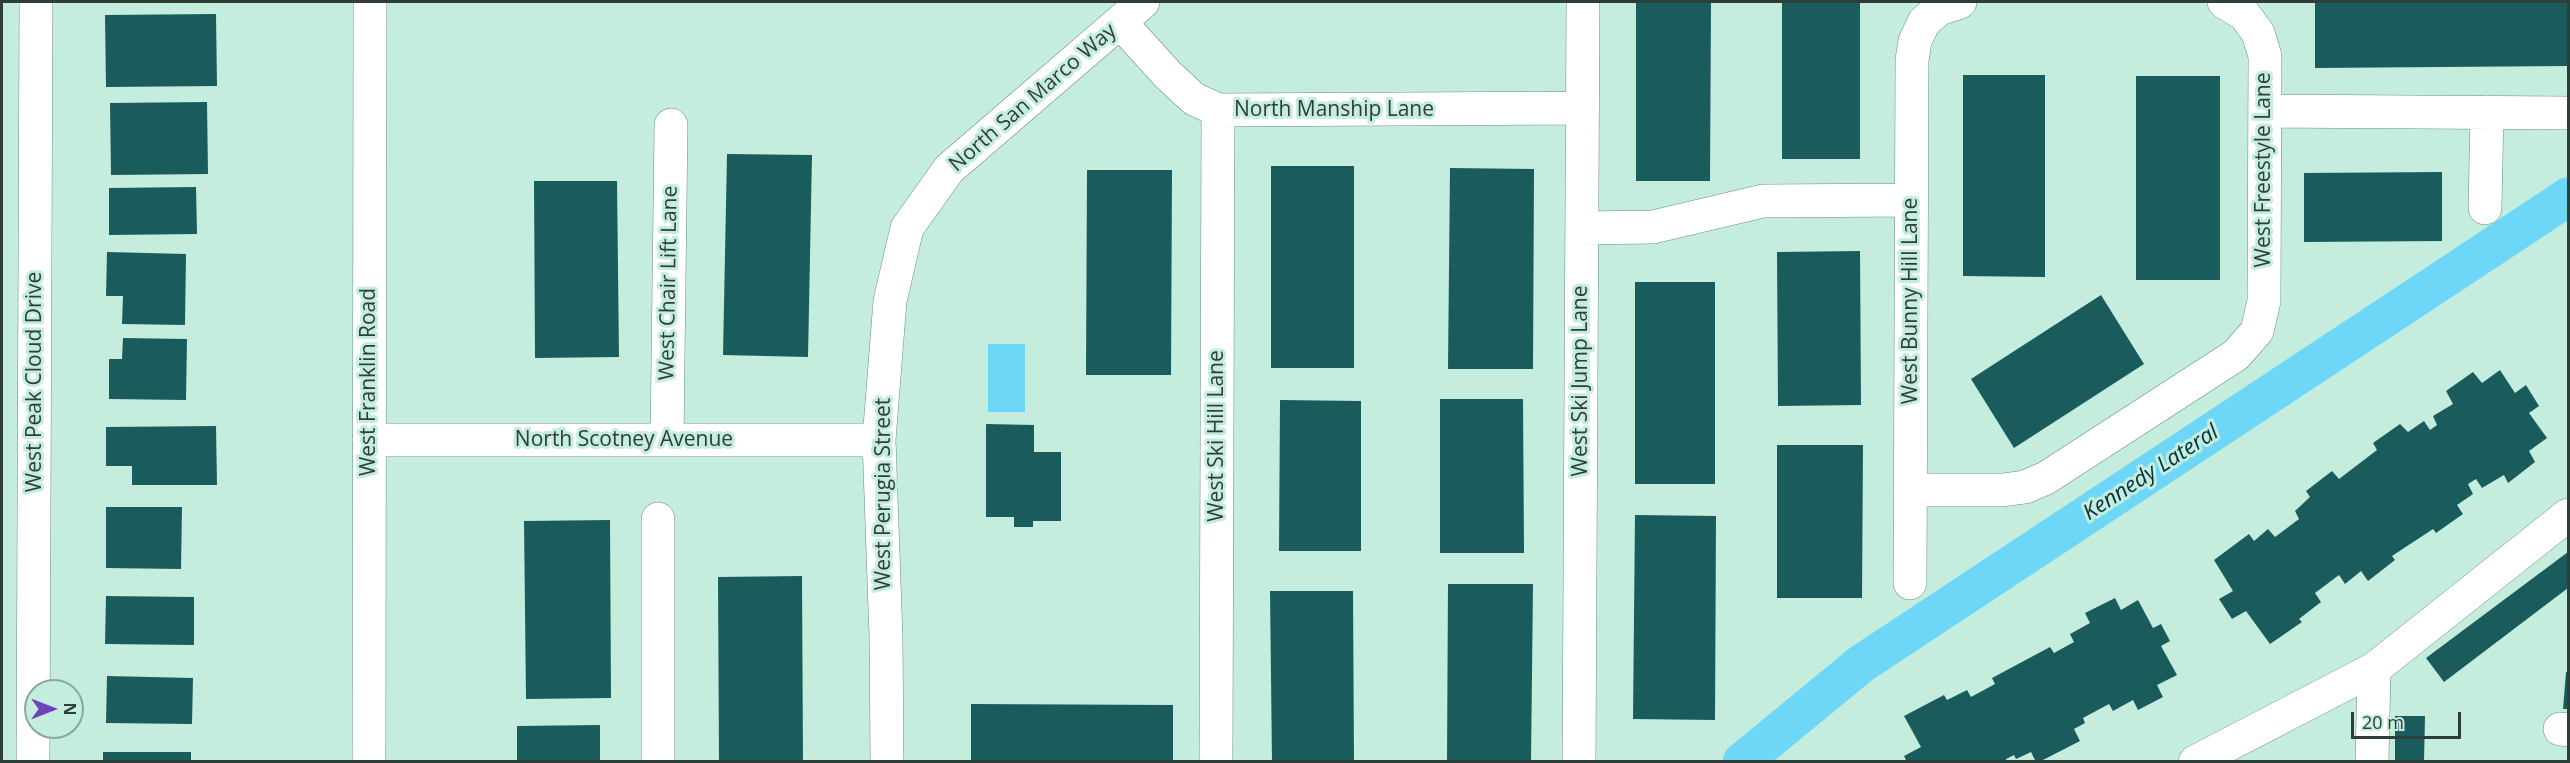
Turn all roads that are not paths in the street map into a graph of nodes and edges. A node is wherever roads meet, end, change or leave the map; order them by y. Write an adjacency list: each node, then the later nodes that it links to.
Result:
1 (36, 2): 25 (street, West Peak Cloud Drive)
2 (370, 2): 17 (street, West Franklin Road)
3 (1583, 2): 7 (street, West Ski Jump Lane)
4 (1960, 2): 13 (street, West Bunny Hill Lane)
5 (2234, 8): 9 (street, West Freestyle Lane)
6 (1132, 12): 8 (street, North Manship Lane); 15 (street, North San Marco Way)
7 (1583, 108): 8 (street, North Manship Lane); 16 (street, West Ski Jump Lane)
8 (1218, 110): 29 (street, West Ski Hill Lane)
9 (2265, 111): 10 (street); 20 (street, West Freestyle Lane)
10 (2487, 112): 11 (street); 14 (street)
11 (2568, 112)
12 (671, 125): 18 (street, West Chair Lift Lane)
13 (1911, 200): 16 (street); 20 (street, West Bunny Hill Lane)
14 (2485, 208)
15 (907, 228): 19 (street, West Perugia Street)
16 (1581, 228): 30 (street, West Ski Jump Lane)
17 (369, 440): 18 (street, North Scotney Avenue); 26 (street, West Franklin Road)
18 (667, 440): 19 (street, North Scotney Avenue)
19 (879, 440): 28 (street, West Perugia Street)
20 (1910, 490): 23 (street, West Bunny Hill Lane)
21 (2568, 515): 24 (street)
22 (658, 519): 27 (street)
23 (1910, 583)
24 (2374, 669): 31 (street); 32 (street)
25 (33, 762)
26 (369, 762)
27 (658, 762)
28 (886, 762)
29 (1216, 762)
30 (1578, 762)
31 (2195, 762)
32 (2372, 762)

